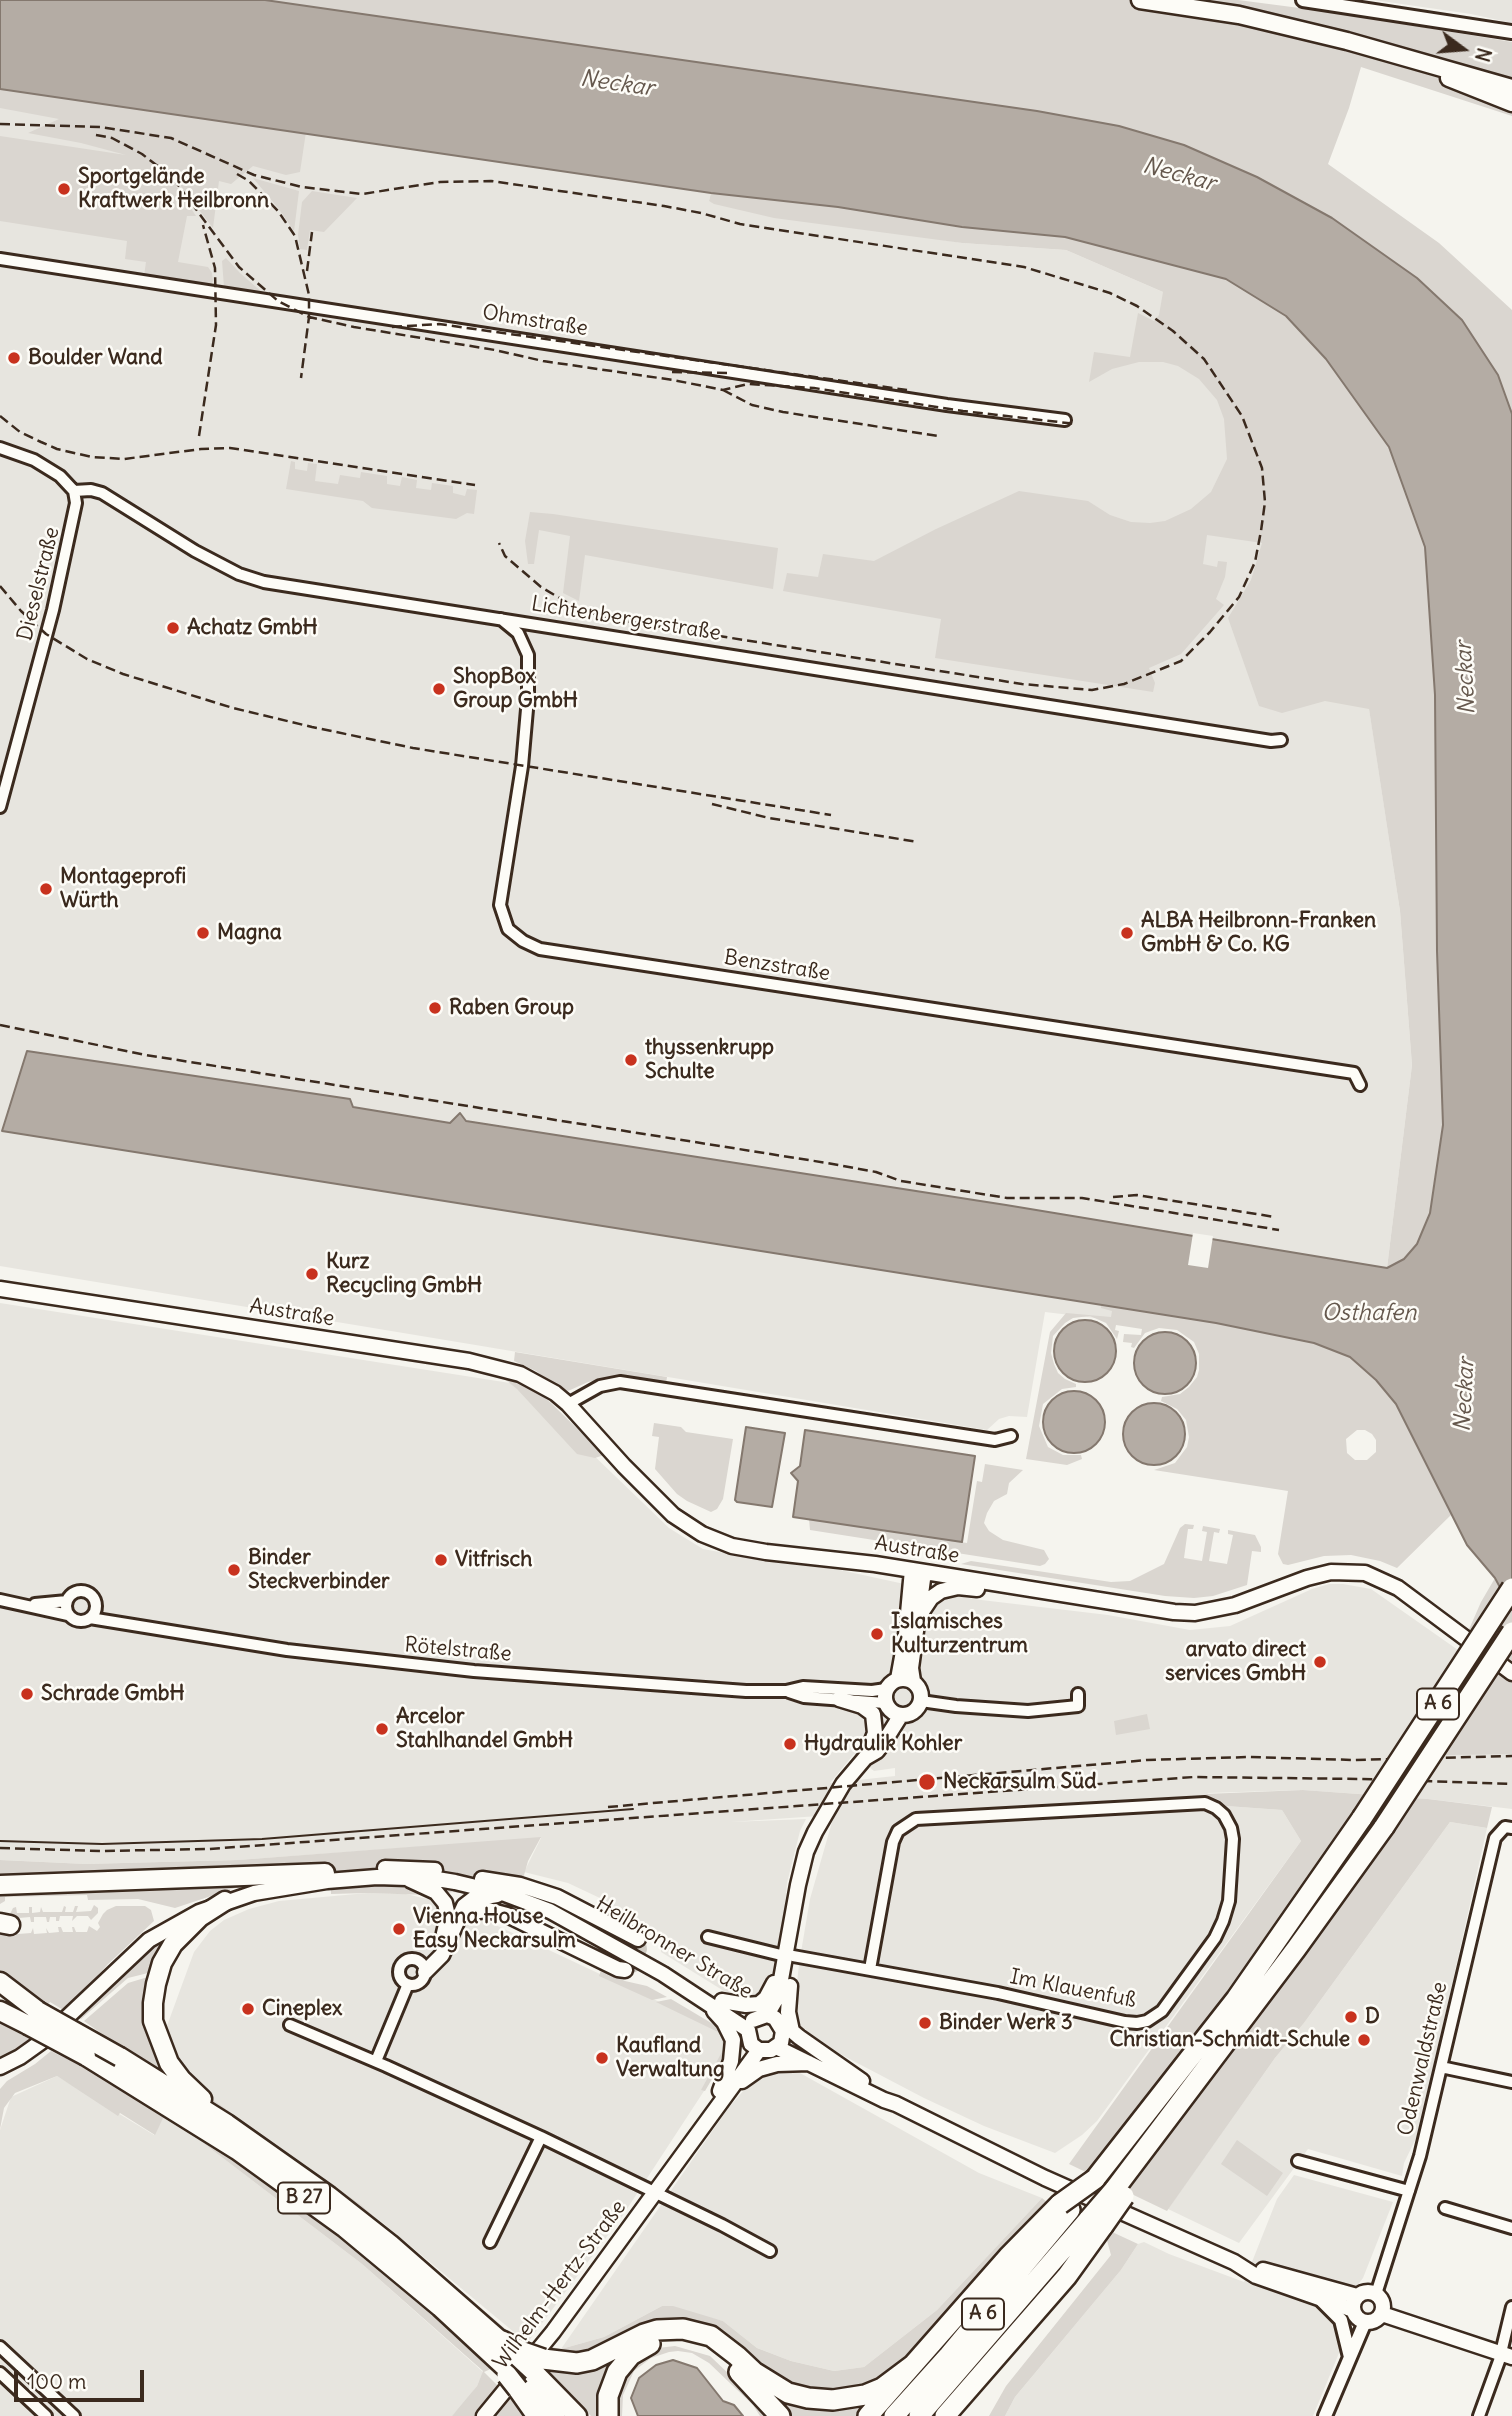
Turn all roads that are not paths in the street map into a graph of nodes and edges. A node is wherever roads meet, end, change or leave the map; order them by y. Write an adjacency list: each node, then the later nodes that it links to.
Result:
1 (1140, 0): 4 (main road)
2 (1304, 0): 3 (street)
3 (1512, 32)
4 (1385, 53): 5 (main road); 6 (main road)
5 (1512, 88)
6 (1512, 103)
7 (0, 259): 8 (street, Ohmstraße)
8 (1065, 420)
9 (0, 447): 10 (street)
10 (74, 491): 11 (street, Lichtenbergerstraße); 13 (street, Dieselstraße)
11 (501, 618): 12 (street, Lichtenbergerstraße); 14 (street, Benzstraße)
12 (1281, 740)
13 (0, 807)
14 (1360, 1084)
15 (0, 1289): 16 (main road, Austraße)
16 (568, 1405): 17 (street); 18 (main road, Austraße)
17 (1011, 1436)
18 (918, 1571): 19 (main road, Austraße); 27 (main road); 31 (main road)
19 (1001, 1584): 27 (main road); 30 (main road, Austraße)
20 (1512, 1588): 77 (highway, A 6, bridge)
21 (0, 1600): 23 (street)
22 (67, 1601): 23 (street); 24 (street); 25 (street)
23 (25, 1604): 25 (street)
24 (96, 1607): 26 (street); 28 (street, Rötelstraße)
25 (68, 1615): 26 (street)
26 (90, 1618): 28 (street, Rötelstraße)
27 (918, 1619): 31 (main road)
28 (129, 1624): 32 (street, Rötelstraße)
29 (1512, 1632): 79 (highway, A 6, bridge)
30 (1512, 1673)
31 (905, 1680): 35 (main road); 36 (main road)
32 (786, 1691): 34 (street, Rötelstraße); 36 (street, Rötelstraße)
33 (1078, 1694): 35 (street)
34 (839, 1699): 36 (street, Rötelstraße); 37 (main road)
35 (920, 1701): 36 (main road)
36 (890, 1704): 37 (main road)
37 (867, 1753): 48 (main road)
38 (1512, 1828): 67 (street, Odenwaldstraße)
39 (325, 1873): 41 (main road, Heilbronner Straße); 42 (highway); 59 (main road, Heilbronner Straße)
40 (405, 1878): 43 (main road, Heilbronner Straße); 44 (main road, Heilbronner Straße); 49 (main road)
41 (482, 1879): 47 (main road); 56 (main road, Heilbronner Straße)
42 (0, 1885)
43 (505, 1895): 45 (main road); 57 (main road, Heilbronner Straße)
44 (225, 1901): 59 (main road, Heilbronner Straße); 72 (highway)
45 (459, 1917): 49 (main road); 51 (main road)
46 (708, 1937): 48 (street, Im Klauenfuß)
47 (638, 1939)
48 (787, 1958): 50 (street, Im Klauenfuß); 54 (main road); 56 (main road); 62 (main road)
49 (422, 1967): 53 (street); 53 (street)
50 (870, 1969): 50 (street, Im Klauenfuß)
51 (625, 1970)
52 (0, 1982): 60 (highway)
53 (408, 1984): 64 (street)
54 (790, 1986): 62 (main road); 69 (main road)
55 (0, 1992): 60 (highway, B 27)
56 (722, 2001): 62 (main road, Heilbronner Straße)
57 (707, 2002): 62 (main road, Heilbronner Straße); 70 (main road)
58 (0, 2011): 60 (highway, B 27)
59 (68, 2017): 66 (main road, Heilbronner Straße)
60 (33, 2018): 72 (highway, B 27, bridge); 95 (highway, B 27, bridge)
61 (290, 2025): 64 (street)
62 (759, 2030): 63 (main road); 63 (main road); 70 (main road, Wilhelm-Hertz-Straße)
63 (780, 2042): 65 (main road); 69 (main road)
64 (376, 2061): 73 (street)
65 (813, 2064): 70 (main road); 71 (main road)
66 (0, 2067)
67 (1441, 2067): 68 (street); 75 (street, Odenwaldstraße)
68 (1512, 2082)
69 (867, 2084): 71 (main road)
70 (721, 2097): 76 (main road, Wilhelm-Hertz-Straße)
71 (896, 2104): 83 (main road)
72 (246, 2137): 90 (highway, B 27)
73 (541, 2137): 76 (street); 81 (street)
74 (1298, 2161): 75 (street)
75 (1409, 2191): 84 (street, Odenwaldstraße)
76 (655, 2193): 82 (street); 102 (main road, Wilhelm-Hertz-Straße)
77 (1065, 2207): 94 (highway); 109 (highway, A 6)
78 (1445, 2208): 80 (street)
79 (1096, 2222): 98 (highway); 110 (highway, A 6)
80 (1512, 2228)
81 (490, 2242)
82 (770, 2251)
83 (1234, 2262): 85 (main road); 86 (main road)
84 (1376, 2294): 86 (main road); 88 (main road)
85 (1315, 2297): 86 (main road); 93 (street)
86 (1355, 2303): 89 (main road)
87 (1512, 2307): 92 (street)
88 (1382, 2314): 89 (main road); 92 (main road)
89 (1364, 2322): 93 (street)
90 (502, 2342): 95 (highway)
91 (0, 2347): 97 (street)
92 (1506, 2356): 112 (street)
93 (1350, 2360): 111 (street)
94 (914, 2364): 95 (highway); 108 (highway)
95 (520, 2369): 103 (highway); 104 (highway, B 27); 105 (highway, B 27)
96 (0, 2373): 99 (street)
97 (59, 2403): 99 (street); 100 (street); 101 (street)
98 (948, 2414)
99 (41, 2415)
100 (55, 2416)
101 (74, 2416)
102 (484, 2416)
103 (537, 2416)
104 (555, 2416)
105 (578, 2416)
106 (608, 2416): 107 (highway)
107 (780, 2416)
108 (868, 2416)
109 (894, 2416)
110 (919, 2416)
111 (1325, 2416)
112 (1479, 2416)

